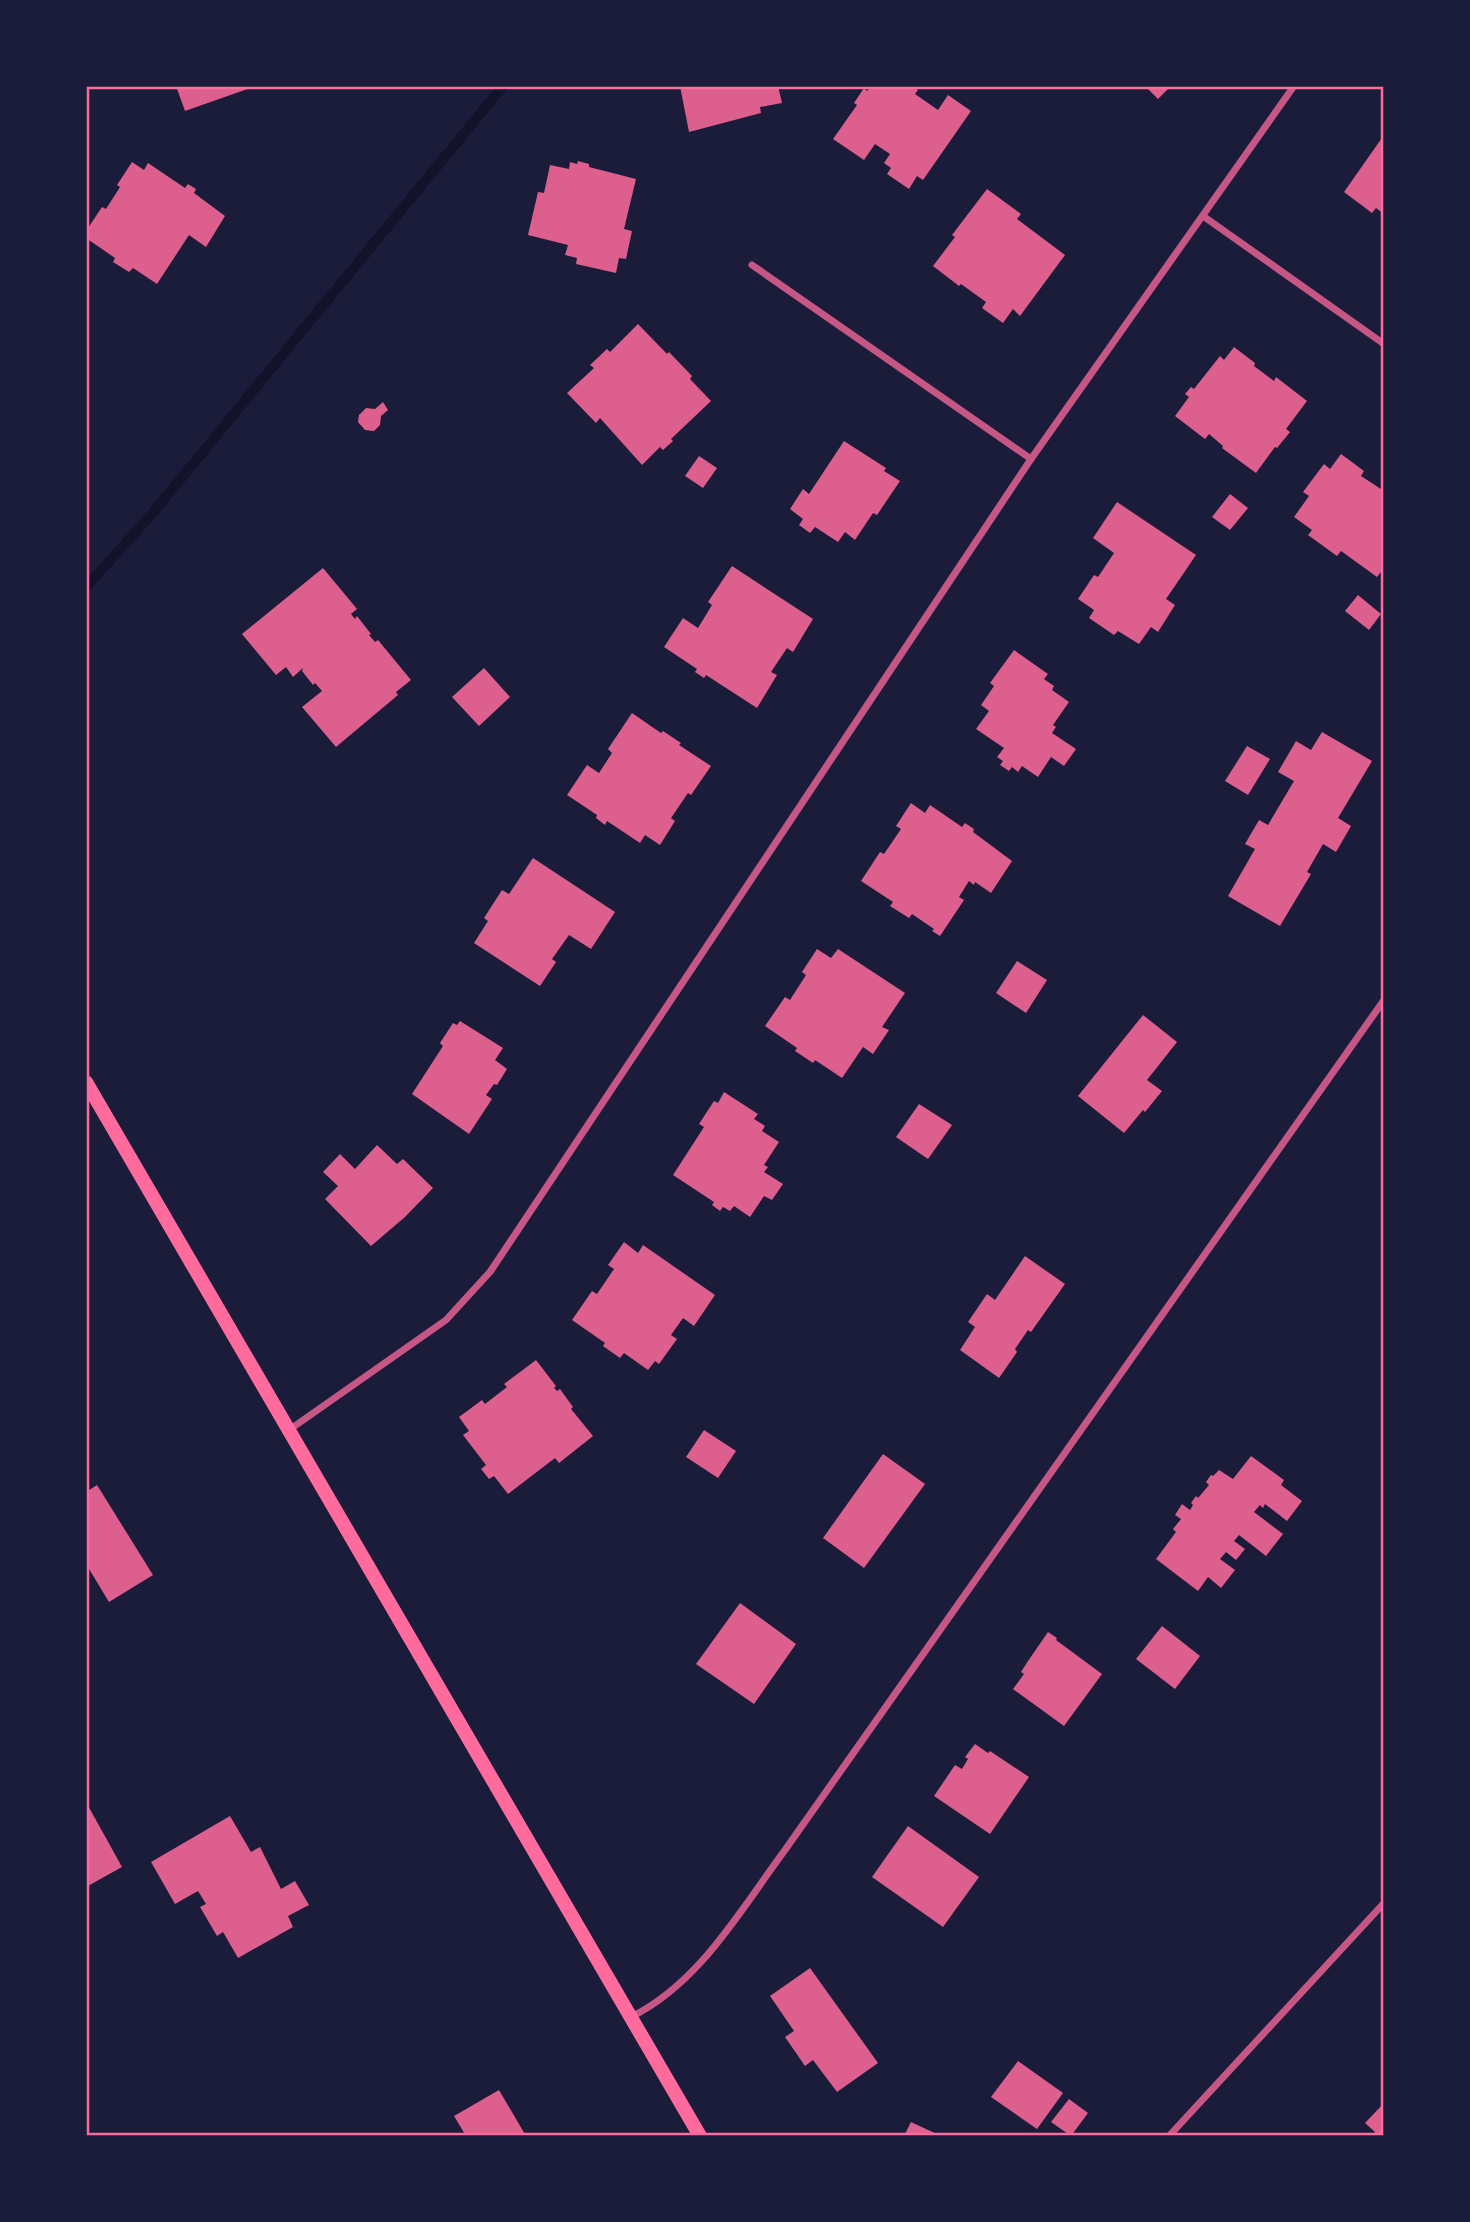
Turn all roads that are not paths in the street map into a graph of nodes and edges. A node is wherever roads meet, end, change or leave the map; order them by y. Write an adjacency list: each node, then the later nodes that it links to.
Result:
1 (1294, 86): 2 (street)
2 (1203, 216): 4 (street); 5 (street)
3 (752, 265): 5 (street)
4 (1384, 344)
5 (1031, 459): 8 (street)
6 (1384, 1000): 10 (street)
7 (86, 1082): 8 (main road)
8 (289, 1430): 10 (main road)
9 (1384, 1903): 12 (street)
10 (631, 2017): 11 (main road)
11 (700, 2136)
12 (1169, 2136)

